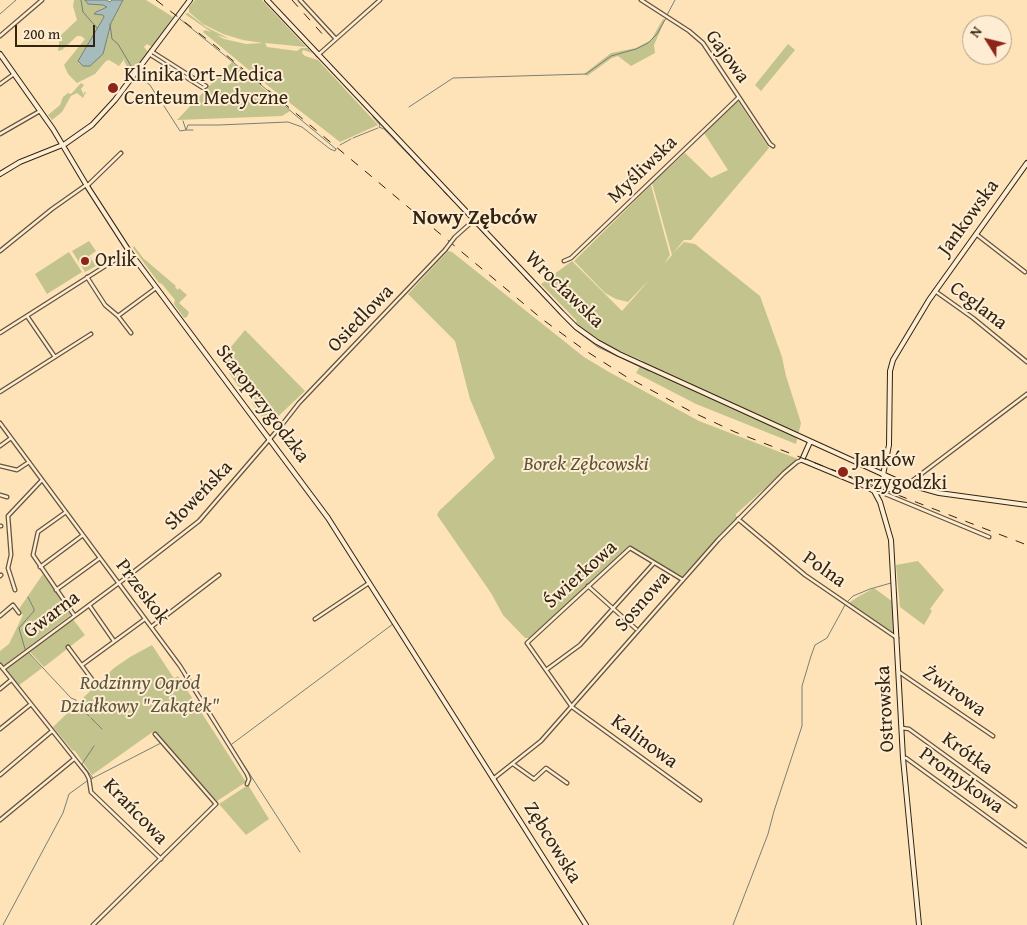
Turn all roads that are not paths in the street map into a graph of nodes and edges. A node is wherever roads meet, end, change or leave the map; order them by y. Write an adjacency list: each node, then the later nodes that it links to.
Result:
1 (42, 0): 7 (street)
2 (190, 0): 9 (street)
3 (266, 0): 11 (street, Wrocławska)
4 (300, 0): 8 (street)
5 (380, 0): 8 (street)
6 (641, 0): 14 (street, Gajowa)
7 (0, 36)
8 (335, 40): 11 (street)
9 (150, 53): 9 (street); 17 (street)
10 (0, 54): 12 (street, Staroprzygodzka)
11 (319, 54): 23 (street, Wrocławska)
12 (14, 74): 13 (street); 15 (street, Staroprzygodzka)
13 (0, 84)
14 (739, 97): 18 (street, Gajowa); 27 (street, Myśliwska)
15 (40, 110): 16 (street); 17 (street, Staroprzygodzka)
16 (0, 134)
17 (63, 145): 21 (street); 22 (street, Staroprzygodzka)
18 (773, 146)
19 (121, 153): 22 (street)
20 (1027, 163): 24 (street, Jankowska)
21 (0, 174)
22 (87, 186): 25 (street); 26 (street, Staroprzygodzka)
23 (474, 220): 43 (street, Osiedlowa, bridge); 44 (street, Wrocławska)
24 (976, 234): 28 (street); 31 (street, Jankowska)
25 (0, 251)
26 (129, 251): 29 (street); 30 (street, Staroprzygodzka)
27 (564, 260)
28 (1025, 272)
29 (88, 277): 32 (street); 33 (street)
30 (156, 288): 33 (street); 43 (street, Staroprzygodzka)
31 (935, 291): 38 (street, Ceglana); 49 (street, Jankowska)
32 (27, 316): 34 (street); 37 (street)
33 (118, 316): 35 (street)
34 (0, 333)
35 (130, 333)
36 (91, 334): 37 (street)
37 (55, 357): 39 (street)
38 (1027, 362)
39 (0, 392)
40 (1027, 394): 51 (street)
41 (0, 423): 42 (street, Przeskok)
42 (11, 438): 45 (street); 47 (street, Przeskok)
43 (270, 440): 65 (street, Staroprzygodzka); 66 (street, Słoweńska)
44 (810, 442): 46 (street, Sosnowa); 49 (street, Wrocławska)
45 (0, 446)
46 (802, 460): 52 (street); 57 (street, Sosnowa)
47 (29, 462): 48 (street); 50 (street, Przeskok)
48 (0, 466)
49 (883, 475): 51 (street)
50 (42, 480): 56 (street, Przeskok); 68 (street)
51 (907, 485): 55 (street)
52 (876, 493): 59 (street); 79 (street, Ostrowska)
53 (0, 495): 54 (street)
54 (6, 497)
55 (1027, 505)
56 (66, 512): 58 (street, Przeskok); 62 (street)
57 (738, 519): 64 (street, Sosnowa); 79 (street, Polna)
58 (83, 535): 60 (street, Przeskok); 62 (street)
59 (990, 537)
60 (100, 558): 66 (street, Przeskok); 69 (street)
61 (655, 562): 64 (street, Świerkowa); 67 (street, Świerkowa); 71 (street)
62 (40, 567): 69 (street)
63 (219, 575): 77 (street)
64 (683, 580): 92 (street, Sosnowa)
65 (369, 582): 76 (street); 102 (street, Staroprzygodzka)
66 (119, 583): 70 (street, Gwarna); 75 (street, Przeskok)
67 (588, 586): 71 (street); 81 (street, Świerkowa)
68 (15, 590)
69 (56, 590): 74 (street)
70 (89, 605): 74 (street, Gwarna); 80 (street)
71 (613, 608): 78 (street); 86 (street)
72 (19, 613): 73 (street)
73 (0, 616)
74 (74, 616): 85 (street, Gwarna)
75 (145, 619): 77 (street, Przeskok); 80 (street)
76 (314, 619)
77 (151, 627): 104 (street, Przeskok)
78 (636, 629)
79 (897, 638): 87 (street, Ostrowska)
80 (114, 641): 84 (street)
81 (527, 643): 86 (street, Kalinowa)
82 (68, 647): 84 (street)
83 (0, 665): 85 (street, Krańcowa)
84 (82, 665): 89 (street)
85 (3, 669): 88 (street, Krańcowa)
86 (546, 670): 92 (street, Kalinowa)
87 (899, 672): 93 (street, Ostrowska); 97 (street, Żwirowa)
88 (12, 680): 90 (street); 91 (street, Krańcowa)
89 (94, 682)
90 (0, 689)
91 (31, 704): 94 (street); 95 (street, Krańcowa)
92 (572, 707): 100 (street, Sosnowa); 105 (street, Kalinowa)
93 (902, 728): 99 (street, Ostrowska); 106 (street, Krótka)
94 (0, 729)
95 (52, 731): 98 (street, Krańcowa); 101 (street)
96 (155, 734): 109 (street)
97 (993, 736)
98 (74, 758): 107 (street); 109 (street, Krańcowa)
99 (903, 758): 108 (street, Promykowa); 112 (street, Ostrowska)
100 (513, 764): 102 (street, Sosnowa); 103 (street)
101 (0, 775)
102 (493, 778): 111 (street, Zębcowska)
103 (567, 783)
104 (247, 784)
105 (700, 800)
106 (1015, 806)
107 (0, 820)
108 (1027, 846)
109 (160, 859): 110 (street)
110 (93, 925)
111 (586, 925)
112 (919, 925)

